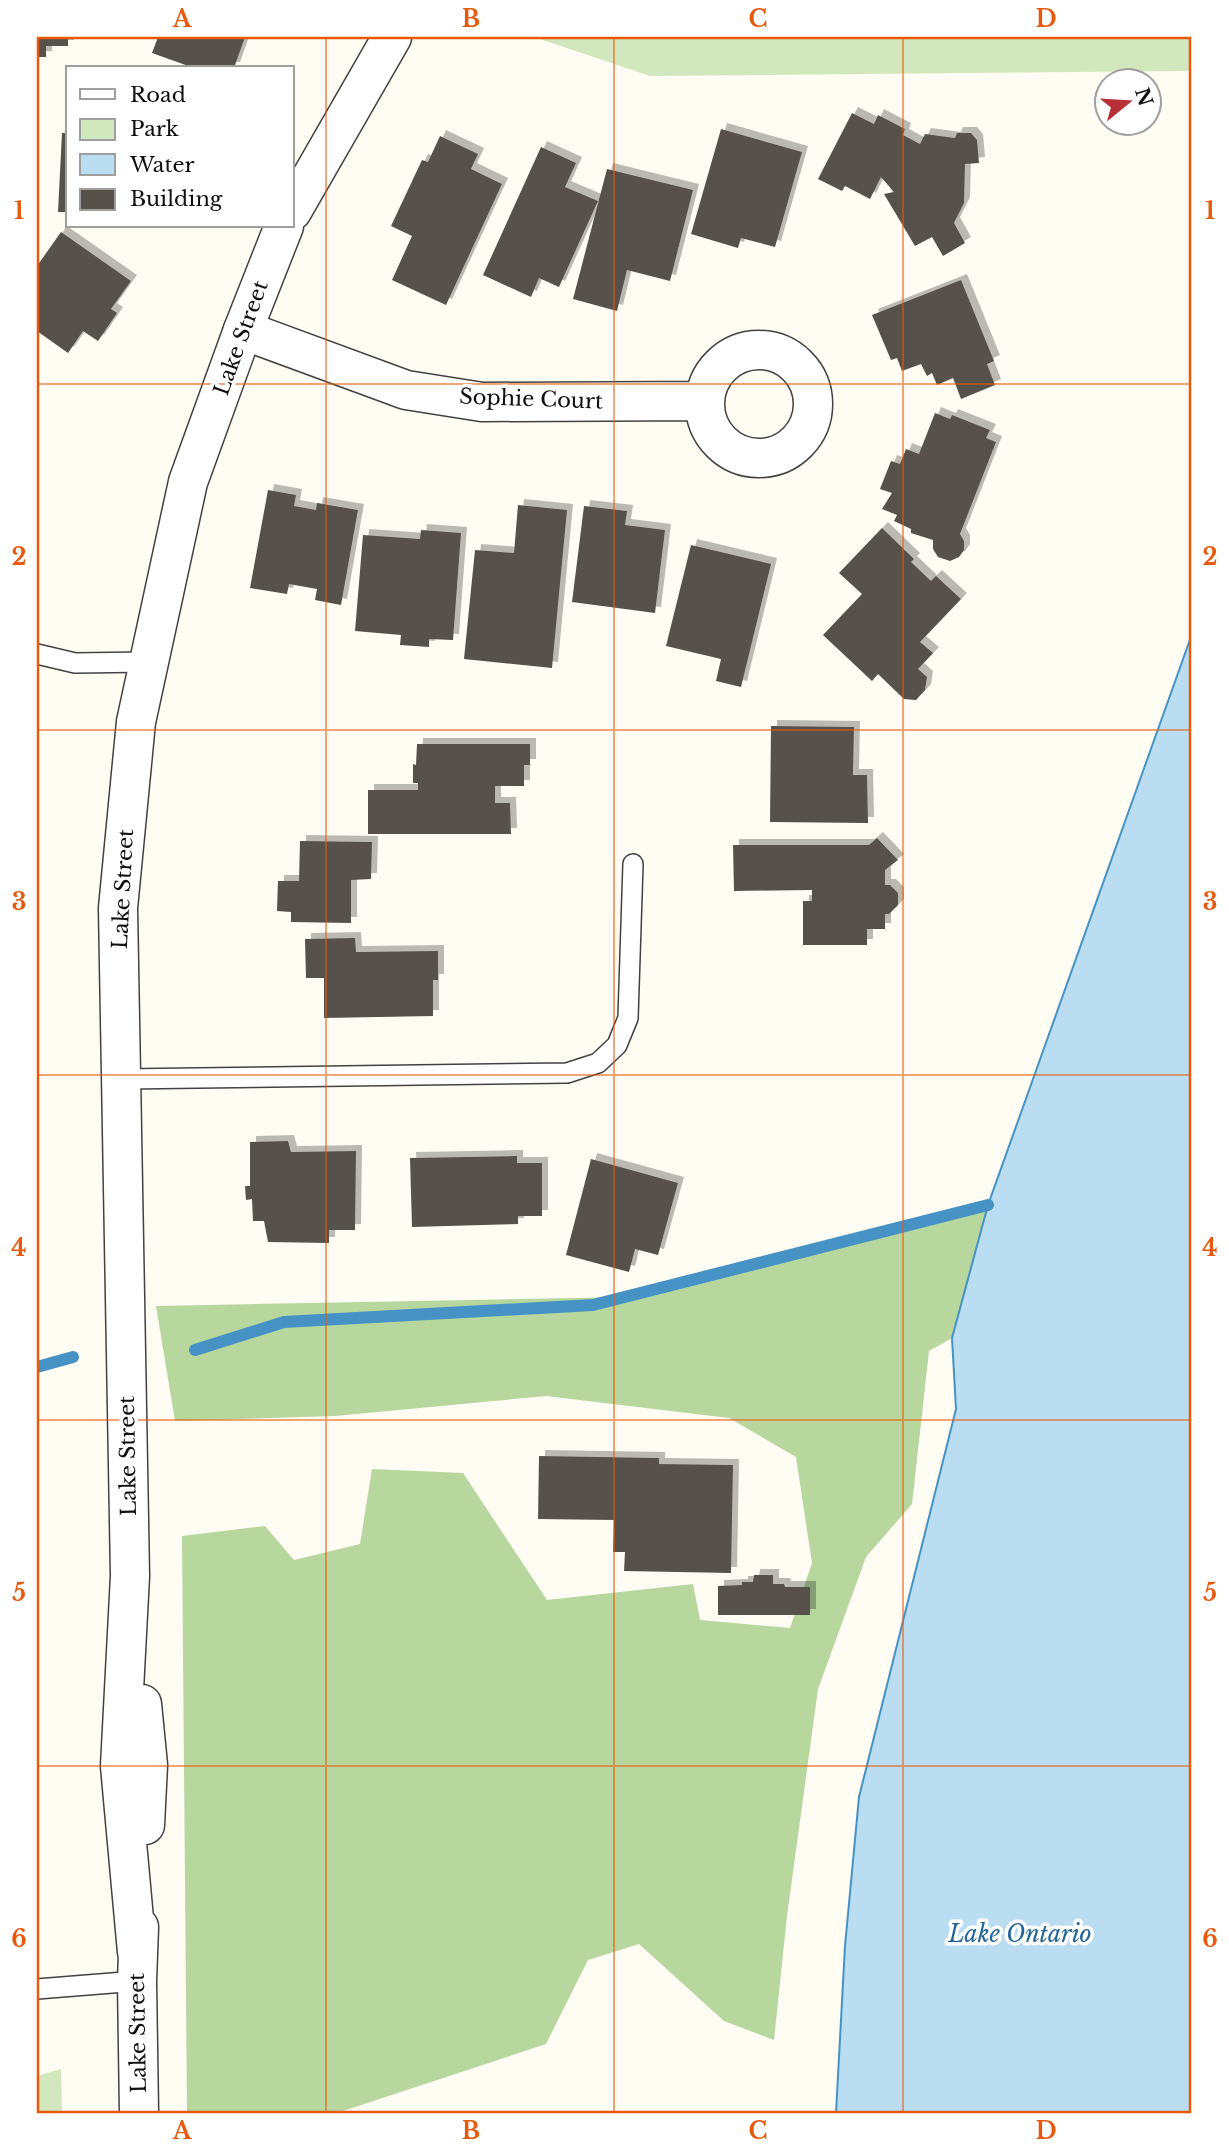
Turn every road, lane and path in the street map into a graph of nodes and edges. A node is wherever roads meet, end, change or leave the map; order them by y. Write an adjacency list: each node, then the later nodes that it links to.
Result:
1 (391, 37): 2 (street)
2 (294, 207)
3 (283, 228): 4 (street, Lake Street)
4 (243, 330): 5 (street, Sophie Court); 7 (street, Lake Street)
5 (705, 401)
6 (37, 654): 7 (lane)
7 (148, 662): 9 (street, Lake Street)
8 (634, 864): 9 (lane)
9 (122, 1079): 10 (street, Lake Street)
10 (137, 1966): 11 (lane); 12 (street, Lake Street)
11 (37, 1989)
12 (139, 2113)

